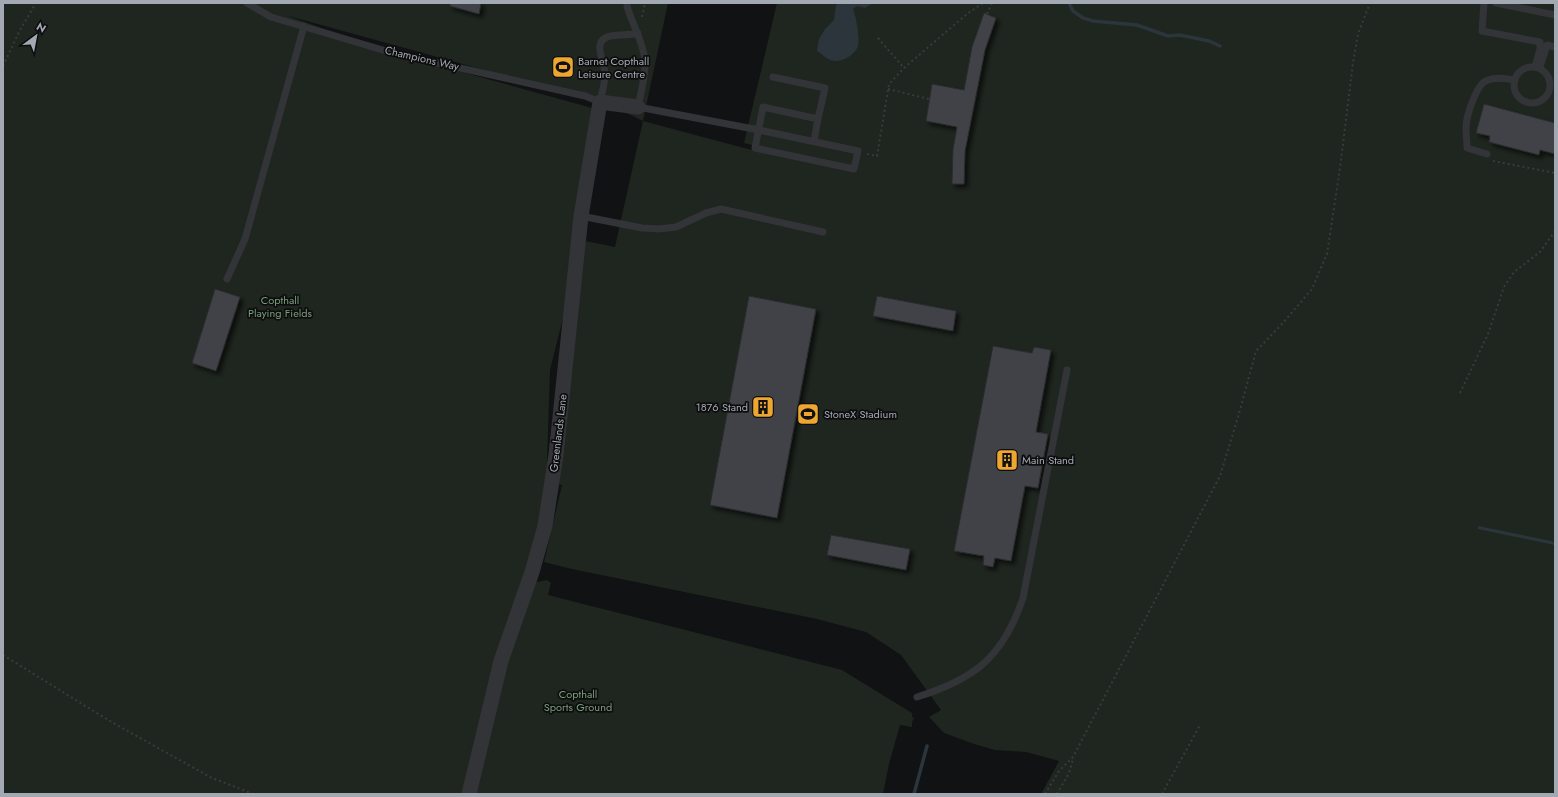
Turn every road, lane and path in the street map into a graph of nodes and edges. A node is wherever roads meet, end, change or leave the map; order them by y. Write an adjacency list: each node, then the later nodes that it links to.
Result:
1 (36, 3): 15 (path)
2 (247, 3): 11 (lane, Champions Way)
3 (983, 3): 16 (path)
4 (992, 3): 9 (path)
5 (1370, 3): 41 (path)
6 (1484, 3): 17 (lane)
7 (1496, 3): 10 (lane)
8 (627, 6): 12 (lane)
9 (987, 14)
10 (1555, 15)
11 (304, 26): 23 (lane, Champions Way); 35 (lane)
12 (638, 33): 23 (lane); 24 (lane)
13 (878, 38): 16 (path)
14 (1555, 47): 17 (lane)
15 (3, 66)
16 (904, 68): 20 (path)
17 (1537, 68): 19 (lane); 21 (lane)
18 (773, 77): 25 (lane)
19 (1515, 80): 21 (lane); 29 (lane)
20 (888, 89): 22 (path); 28 (path)
21 (1552, 90)
22 (929, 99)
23 (600, 102): 24 (street); 32 (street, Greenlands Lane)
24 (638, 107): 26 (lane)
25 (818, 119): 26 (lane); 27 (lane)
26 (758, 130): 27 (lane); 28 (lane)
27 (814, 141): 28 (lane)
28 (858, 154)
29 (1487, 154)
30 (1493, 161): 31 (path)
31 (1555, 173)
32 (581, 216): 34 (lane); 43 (street, Greenlands Lane)
33 (1555, 231): 37 (path)
34 (823, 232)
35 (227, 279)
36 (1067, 370): 39 (lane)
37 (1460, 393)
38 (3, 655): 42 (path)
39 (917, 697)
40 (1200, 725): 46 (path)
41 (1073, 757): 44 (path); 45 (path)
42 (253, 794)
43 (469, 794)
44 (1045, 794)
45 (1057, 794)
46 (1162, 794)

